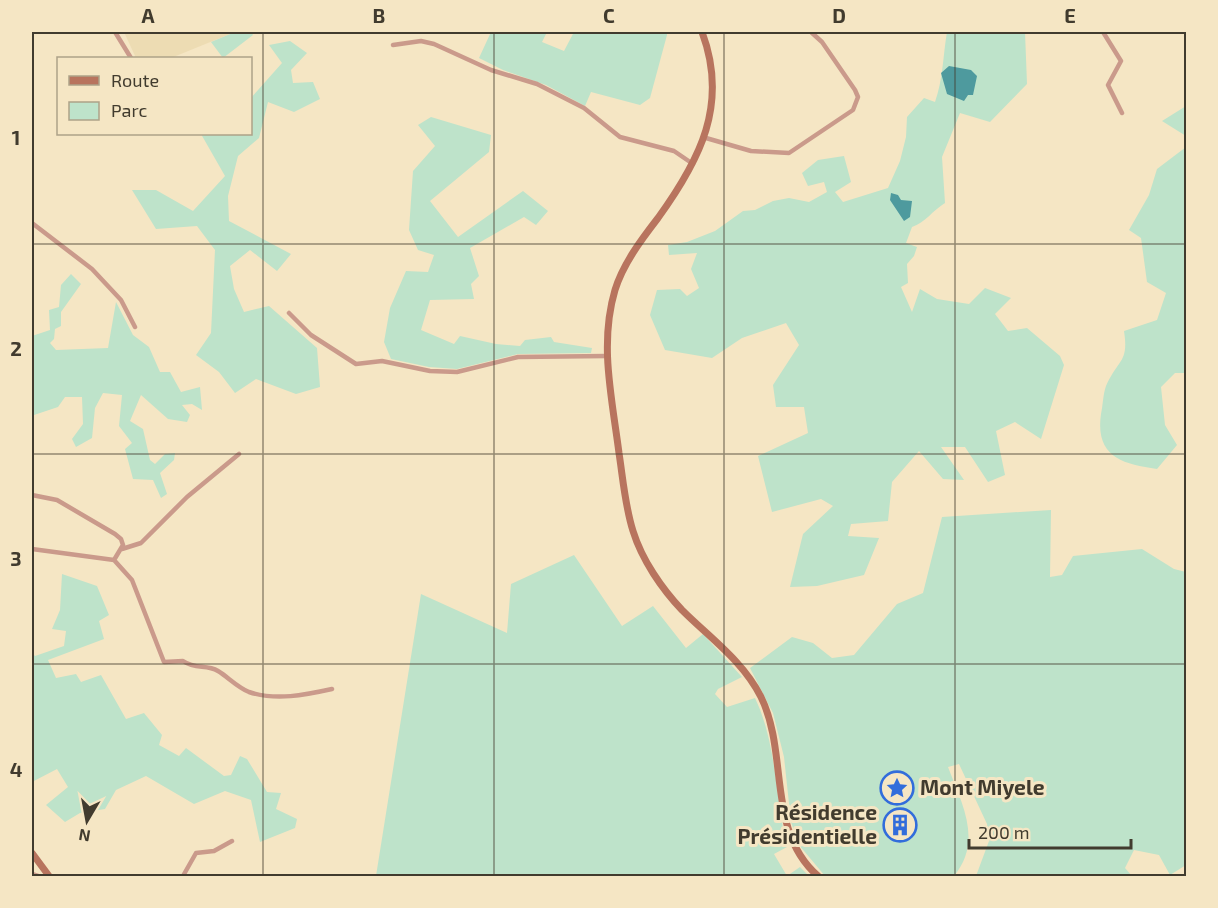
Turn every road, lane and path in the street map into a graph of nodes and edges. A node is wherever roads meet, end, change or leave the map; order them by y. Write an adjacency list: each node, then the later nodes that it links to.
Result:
1 (115, 32): 6 (street)
2 (702, 32): 8 (street)
3 (811, 32): 8 (street)
4 (1103, 32): 7 (street)
5 (393, 45): 9 (street)
6 (130, 57)
7 (1122, 113)
8 (706, 138): 9 (street)
9 (693, 164): 13 (street)
10 (32, 224): 12 (street)
11 (289, 313): 13 (street)
12 (135, 327)
13 (607, 356): 26 (street)
14 (239, 454): 17 (street)
15 (32, 495): 17 (street)
16 (32, 549): 18 (street)
17 (122, 549): 18 (street)
18 (114, 560): 19 (street)
19 (332, 689)
20 (232, 841): 25 (street)
21 (32, 853): 24 (street)
22 (32, 874): 23 (street)
23 (38, 876)
24 (49, 876)
25 (183, 876)
26 (818, 876)

